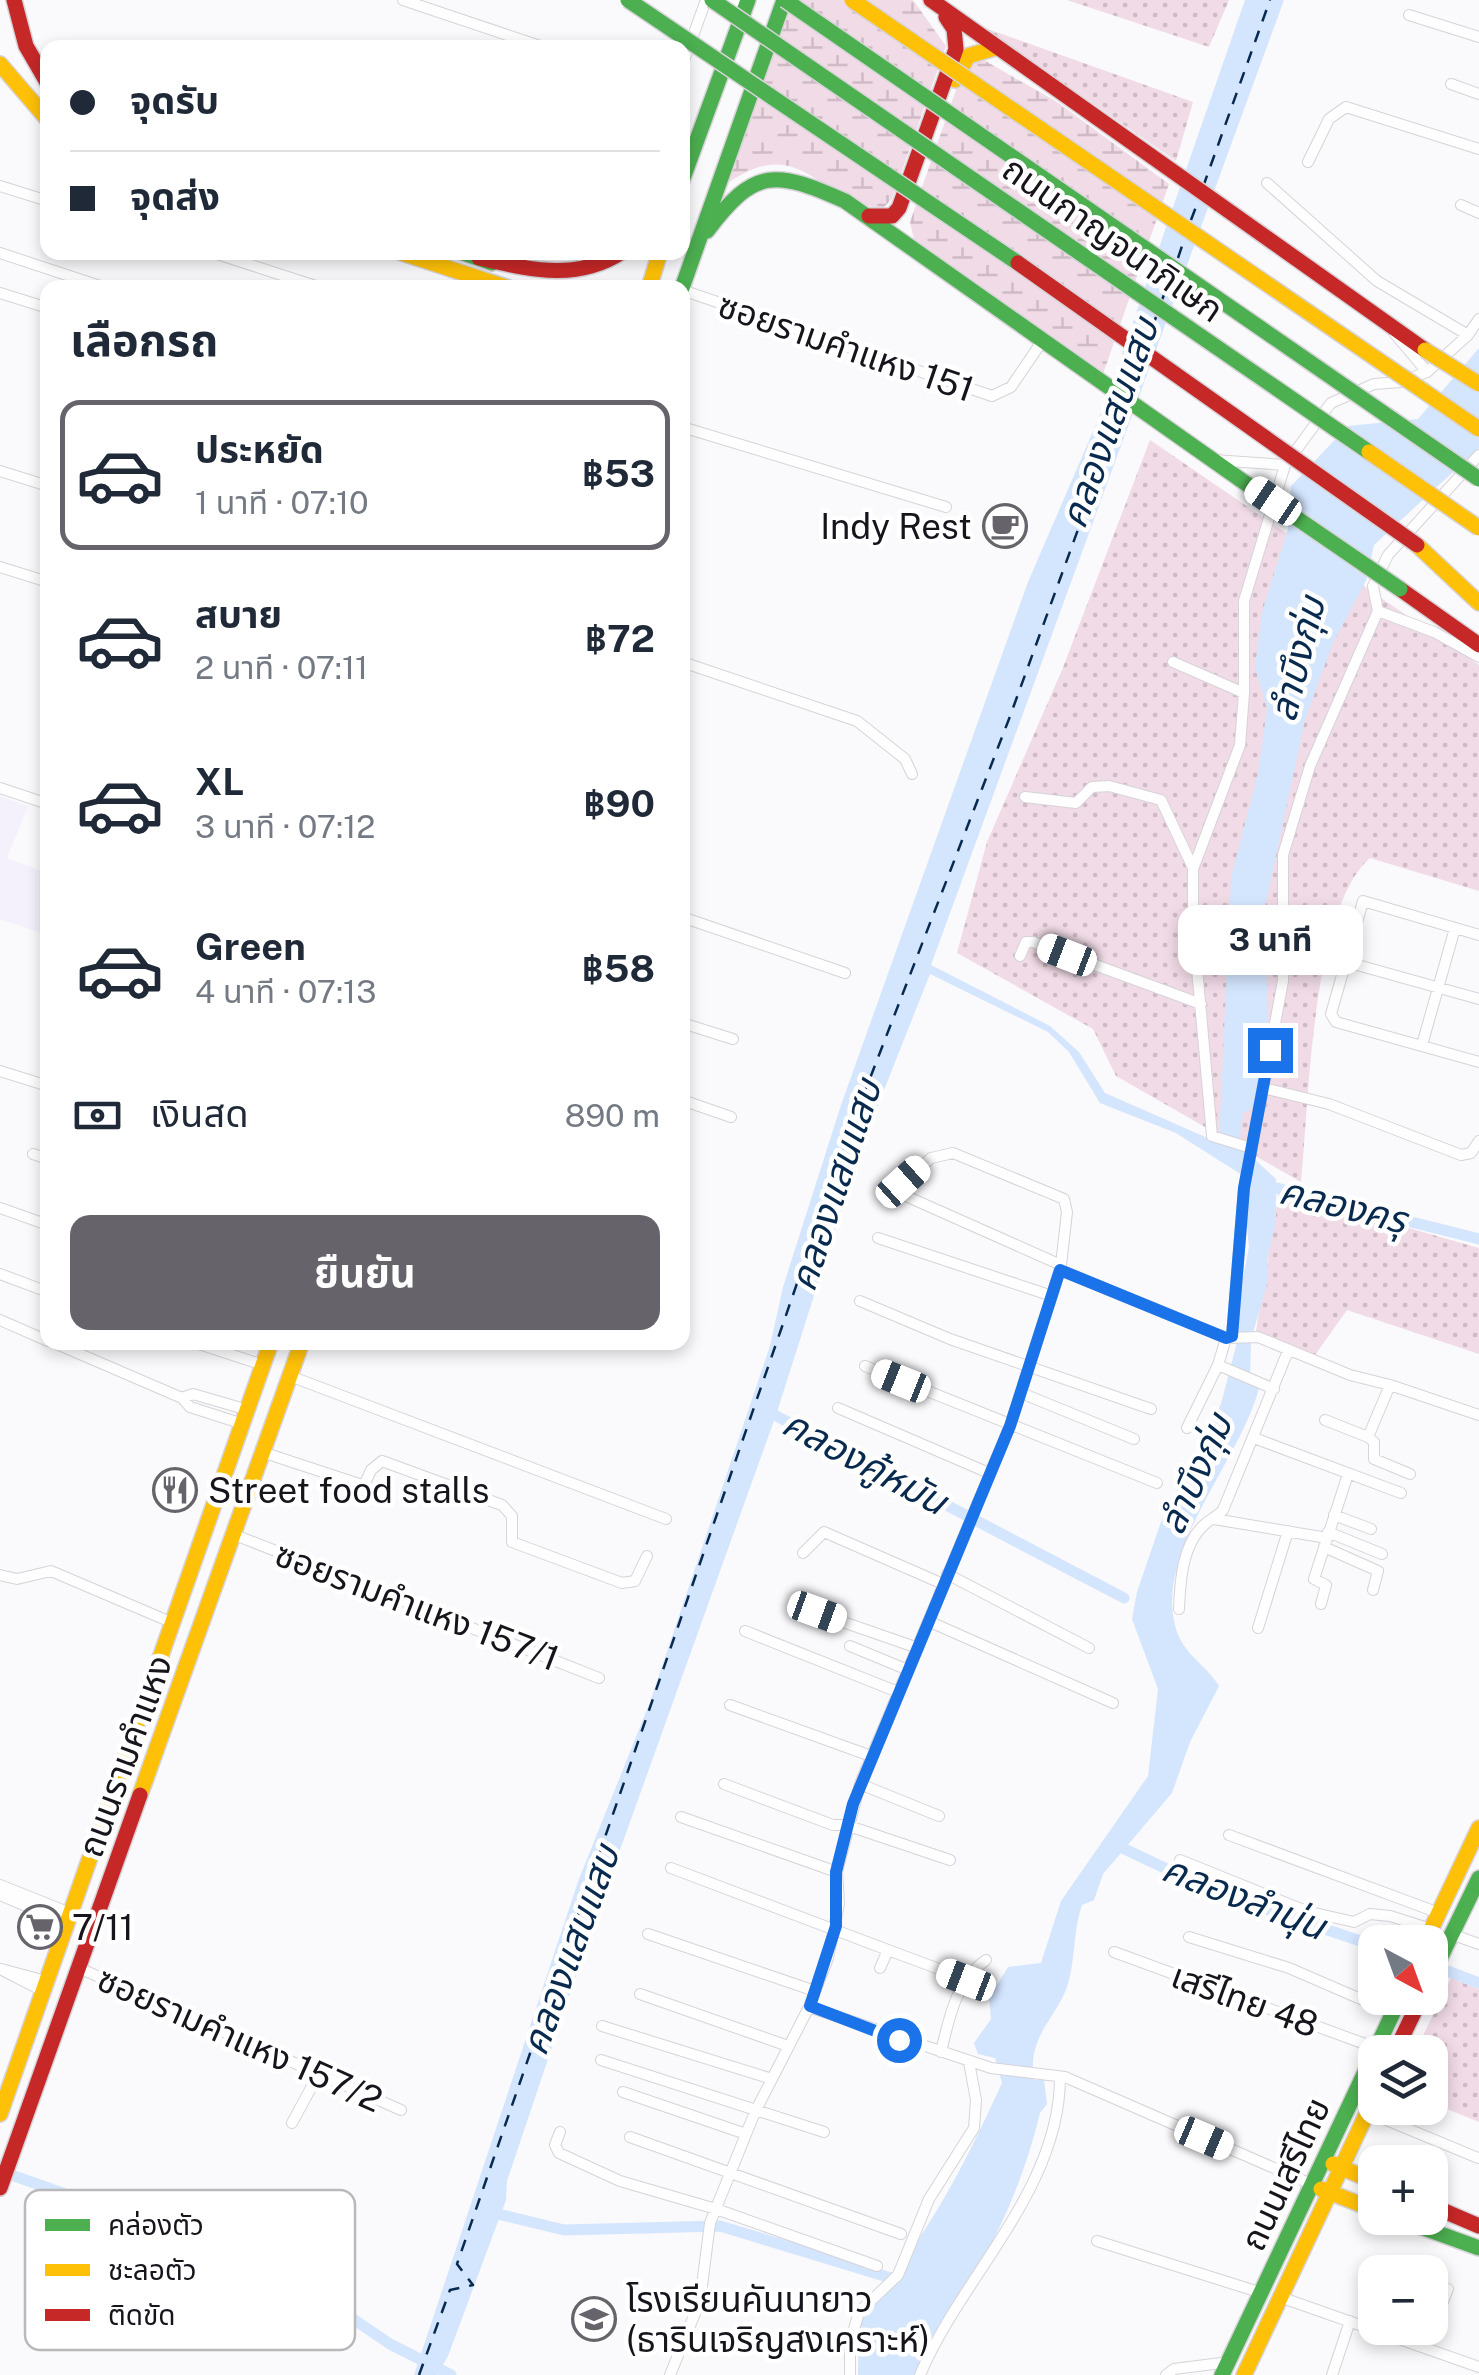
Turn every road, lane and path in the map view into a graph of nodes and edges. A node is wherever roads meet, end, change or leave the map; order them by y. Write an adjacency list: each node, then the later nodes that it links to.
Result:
1 (14, 0): 17 (main road)
2 (403, 0): 11 (street)
3 (628, 0): 12 (main road, bridge)
4 (709, 0): 14 (street); 61 (main road, ถนนกาญจนาภิเษก, bridge)
5 (785, 0): 30 (main road); 58 (main road, ถนนกาญจนาภิเษก, bridge)
6 (852, 0): 53 (main road, bridge)
7 (742, 3): 22 (main road)
8 (936, 5): 15 (main road); 29 (main road)
9 (1409, 15): 10 (street)
10 (1479, 37)
11 (522, 40)
12 (688, 40)
13 (690, 42): 62 (main road, bridge)
14 (690, 46)
15 (995, 48): 31 (main road); 47 (main road)
16 (0, 64): 20 (main road)
17 (40, 70)
18 (1451, 84): 19 (street)
19 (1479, 94)
20 (40, 111)
21 (1479, 149): 23 (street)
22 (690, 158)
23 (1308, 162)
24 (1267, 183): 48 (street)
25 (0, 186): 26 (street)
26 (40, 198)
27 (1461, 206): 28 (street)
28 (1479, 213)
29 (869, 216): 30 (main road); 31 (main road)
30 (698, 244): 42 (main road)
31 (910, 244): 49 (main road)
32 (0, 253): 38 (street)
33 (236, 260): 39 (street)
34 (424, 260): 40 (main road)
35 (484, 260): 41 (main road)
36 (491, 260): 37 (main road)
37 (608, 260)
38 (82, 280)
39 (297, 280)
40 (485, 280)
41 (538, 280)
42 (685, 280)
43 (0, 292): 45 (street)
44 (690, 292): 49 (street, ซอยรามคำแหง 151)
45 (40, 305)
46 (1479, 319): 48 (street)
47 (1385, 322): 50 (street); 51 (main road, bridge)
48 (1468, 335): 50 (street)
49 (1042, 340): 55 (main road)
50 (1427, 372): 56 (street)
51 (1479, 384)
52 (690, 429): 60 (street)
53 (1479, 429)
54 (1479, 455): 67 (street)
55 (1213, 460): 56 (street); 68 (main road, bridge)
56 (1285, 464): 72 (street)
57 (0, 471): 59 (street)
58 (1479, 478)
59 (40, 484)
60 (946, 507)
61 (1479, 528)
62 (1418, 545): 65 (main road); 66 (main road)
63 (0, 567): 64 (street)
64 (40, 580)
65 (1479, 587)
66 (1479, 603)
67 (1378, 611): 69 (street); 93 (street)
68 (1479, 645)
69 (1479, 657)
70 (1172, 662): 72 (street)
71 (690, 665): 73 (street)
72 (1244, 693): 77 (street)
73 (912, 774)
74 (0, 788): 76 (street)
75 (1024, 797): 77 (street)
76 (40, 801)
77 (1193, 869): 86 (street)
78 (690, 920): 83 (street)
79 (1455, 928): 80 (street); 82 (street); 84 (street)
80 (1479, 935)
81 (1020, 956): 86 (street)
82 (1343, 961): 84 (street); 89 (street)
83 (846, 973)
84 (1440, 988): 85 (street); 89 (street)
85 (1479, 999)
86 (1201, 1004): 97 (street)
87 (690, 1026): 88 (street)
88 (732, 1039)
89 (1422, 1045): 90 (street)
90 (1479, 1062)
91 (0, 1070): 92 (street)
92 (40, 1083)
93 (1263, 1088): 96 (street); 97 (street)
94 (690, 1103): 95 (street)
95 (731, 1116)
96 (1479, 1141)
97 (1249, 1149): 109 (street)
98 (34, 1154): 99 (street)
99 (40, 1156)
100 (0, 1208): 101 (street)
101 (40, 1221)
102 (878, 1238): 106 (street)
103 (1060, 1267): 103 (street); 106 (street); 109 (street)
104 (0, 1274): 105 (street)
105 (40, 1289)
106 (1052, 1296): 118 (street)
107 (860, 1302): 118 (street)
108 (0, 1320): 110 (street)
109 (1232, 1336): 115 (street); 119 (street)
110 (40, 1338)
111 (69, 1350): 127 (street)
112 (217, 1350): 116 (street)
113 (269, 1350): 116 (main road, ถนนรามคำแหง)
114 (299, 1350): 120 (main road, ถนนรามคำแหง)
115 (1288, 1351): 121 (street); 122 (street)
116 (263, 1365): 127 (main road, ถนนรามคำแหง)
117 (865, 1366): 129 (street)
118 (1031, 1366): 123 (street); 125 (street)
119 (1222, 1367): 122 (street); 130 (street)
120 (290, 1376): 134 (main road, ถนนรามคำแหง); 141 (street)
121 (1390, 1385): 126 (street); 131 (street)
122 (1274, 1390): 132 (street)
123 (1021, 1393): 129 (street); 133 (street)
124 (838, 1408): 135 (street)
125 (1150, 1409)
126 (1479, 1415)
127 (245, 1417): 157 (main road, ถนนรามคำแหง)
128 (1326, 1420): 131 (street)
129 (1010, 1426): 135 (street); 138 (street)
130 (1187, 1428)
131 (1368, 1437): 137 (street)
132 (1254, 1438): 136 (street); 142 (street)
133 (1134, 1439)
134 (262, 1452): 145 (main road, ถนนรามคำแหง); 149 (street)
135 (990, 1473): 151 (street)
136 (1348, 1474): 139 (street); 140 (street)
137 (1410, 1474)
138 (1157, 1483)
139 (1401, 1494)
140 (1334, 1514): 143 (street); 146 (street)
141 (666, 1519)
142 (1214, 1519): 144 (street); 154 (street)
143 (1371, 1529)
144 (1288, 1531): 146 (street); 158 (street)
145 (235, 1535): 165 (street, ซอยรามคำแหง 157/1); 166 (main road, ถนนรามคำแหง)
146 (1326, 1539): 148 (street); 152 (street); 153 (street)
147 (804, 1553): 151 (street)
148 (1382, 1554)
149 (647, 1556)
150 (0, 1575): 157 (street)
151 (945, 1579): 156 (street); 162 (street)
152 (1373, 1590)
153 (1320, 1604)
154 (1179, 1609)
155 (817, 1612): 161 (street)
156 (928, 1621): 161 (street); 168 (street)
157 (174, 1623): 164 (main road, ถนนรามคำแหง)
158 (1258, 1628)
159 (745, 1631): 167 (street)
160 (850, 1646): 163 (street)
161 (918, 1648): 163 (street)
162 (1089, 1648)
163 (908, 1670): 167 (street)
164 (153, 1677): 166 (main road); 170 (main road, ถนนรามคำแหง)
165 (599, 1678)
166 (180, 1688): 171 (main road, ถนนรามคำแหง)
167 (898, 1692): 172 (street)
168 (1113, 1703)
169 (730, 1705): 172 (street)
170 (140, 1711): 171 (main road); 188 (main road, ถนนรามคำแหง)
171 (167, 1726): 200 (main road, ถนนรามคำแหง)
172 (872, 1756): 174 (street)
173 (724, 1784): 177 (street)
174 (860, 1784): 175 (street); 177 (street)
175 (938, 1816)
176 (681, 1817): 183 (street)
177 (846, 1825): 180 (street); 183 (street)
178 (1479, 1828): 187 (main road)
179 (1229, 1835): 187 (street)
180 (950, 1860)
181 (1180, 1860): 189 (street)
182 (671, 1868): 191 (street)
183 (836, 1872): 191 (street)
184 (0, 1884): 188 (street)
185 (1477, 1885): 193 (main road)
186 (0, 1895): 188 (street)
187 (1439, 1913): 190 (main road)
188 (68, 1918): 204 (main road, ถนนรามคำแหง)
189 (1407, 1925)
190 (1433, 1925)
191 (835, 1931): 197 (street); 205 (street)
192 (648, 1934): 205 (street)
193 (1451, 1934): 195 (main road); 196 (street)
194 (1189, 1938): 207 (street)
195 (1448, 1940)
196 (1479, 1944)
197 (888, 1950): 201 (street); 203 (street)
198 (1114, 1952): 210 (street, เสรีไทย 48)
199 (986, 1960): 203 (street)
200 (80, 1968): 215 (street, ซอยรามคำแหง 157/2); 236 (main road, ถนนรามคำแหง)
201 (880, 1968)
202 (0, 1969): 204 (street)
203 (966, 1980): 212 (street)
204 (44, 1986): 222 (main road, ถนนรามคำแหง)
205 (815, 1991): 208 (street)
206 (640, 1994): 211 (street)
207 (1358, 1998)
208 (810, 2006): 211 (street); 212 (street)
209 (602, 2026): 217 (street)
210 (1358, 2041)
211 (788, 2046): 217 (street)
212 (941, 2052): 214 (street)
213 (601, 2060): 221 (street)
214 (969, 2062): 216 (street); 254 (street)
215 (319, 2073): 220 (street, ซอยรามคำแหง 157/2); 223 (street)
216 (1058, 2077): 235 (street); 255 (street)
217 (772, 2078): 221 (street)
218 (1358, 2088): 231 (main road, ถนนเสรีไทย)
219 (622, 2092): 228 (street)
220 (402, 2110)
221 (755, 2112): 227 (street); 228 (street)
222 (0, 2114)
223 (292, 2123)
224 (1362, 2125): 232 (main road, ถนนเสรีไทย)
225 (1399, 2125): 230 (street)
226 (560, 2132): 239 (street)
227 (824, 2132)
228 (746, 2134): 233 (street)
229 (630, 2137): 233 (street)
230 (1478, 2158)
231 (1325, 2160): 232 (main road); 235 (main road, ถนนเสรีไทย)
232 (1341, 2168): 234 (main road); 237 (main road, ถนนเสรีไทย)
233 (731, 2174): 239 (street); 242 (street)
234 (1358, 2175)
235 (1313, 2185): 237 (main road); 246 (main road, ถนนเสรีไทย)
236 (0, 2188)
237 (1329, 2192): 238 (main road); 247 (main road, ถนนเสรีไทย)
238 (1358, 2203)
239 (716, 2209): 245 (street); 253 (street)
240 (1448, 2218): 243 (main road)
241 (1448, 2231): 243 (main road)
242 (901, 2234)
243 (1478, 2238)
244 (1096, 2242): 246 (street)
245 (877, 2266)
246 (1262, 2293): 250 (main road, ถนนเสรีไทย)
247 (1280, 2298): 248 (street); 252 (main road, ถนนเสรีไทย)
248 (1350, 2321): 249 (street); 257 (street)
249 (1425, 2346): 251 (street)
250 (1226, 2368): 256 (street)
251 (1473, 2368)
252 (1251, 2373)
253 (670, 2375)
254 (850, 2375)
255 (920, 2375)
256 (1166, 2375)
257 (1332, 2375)

